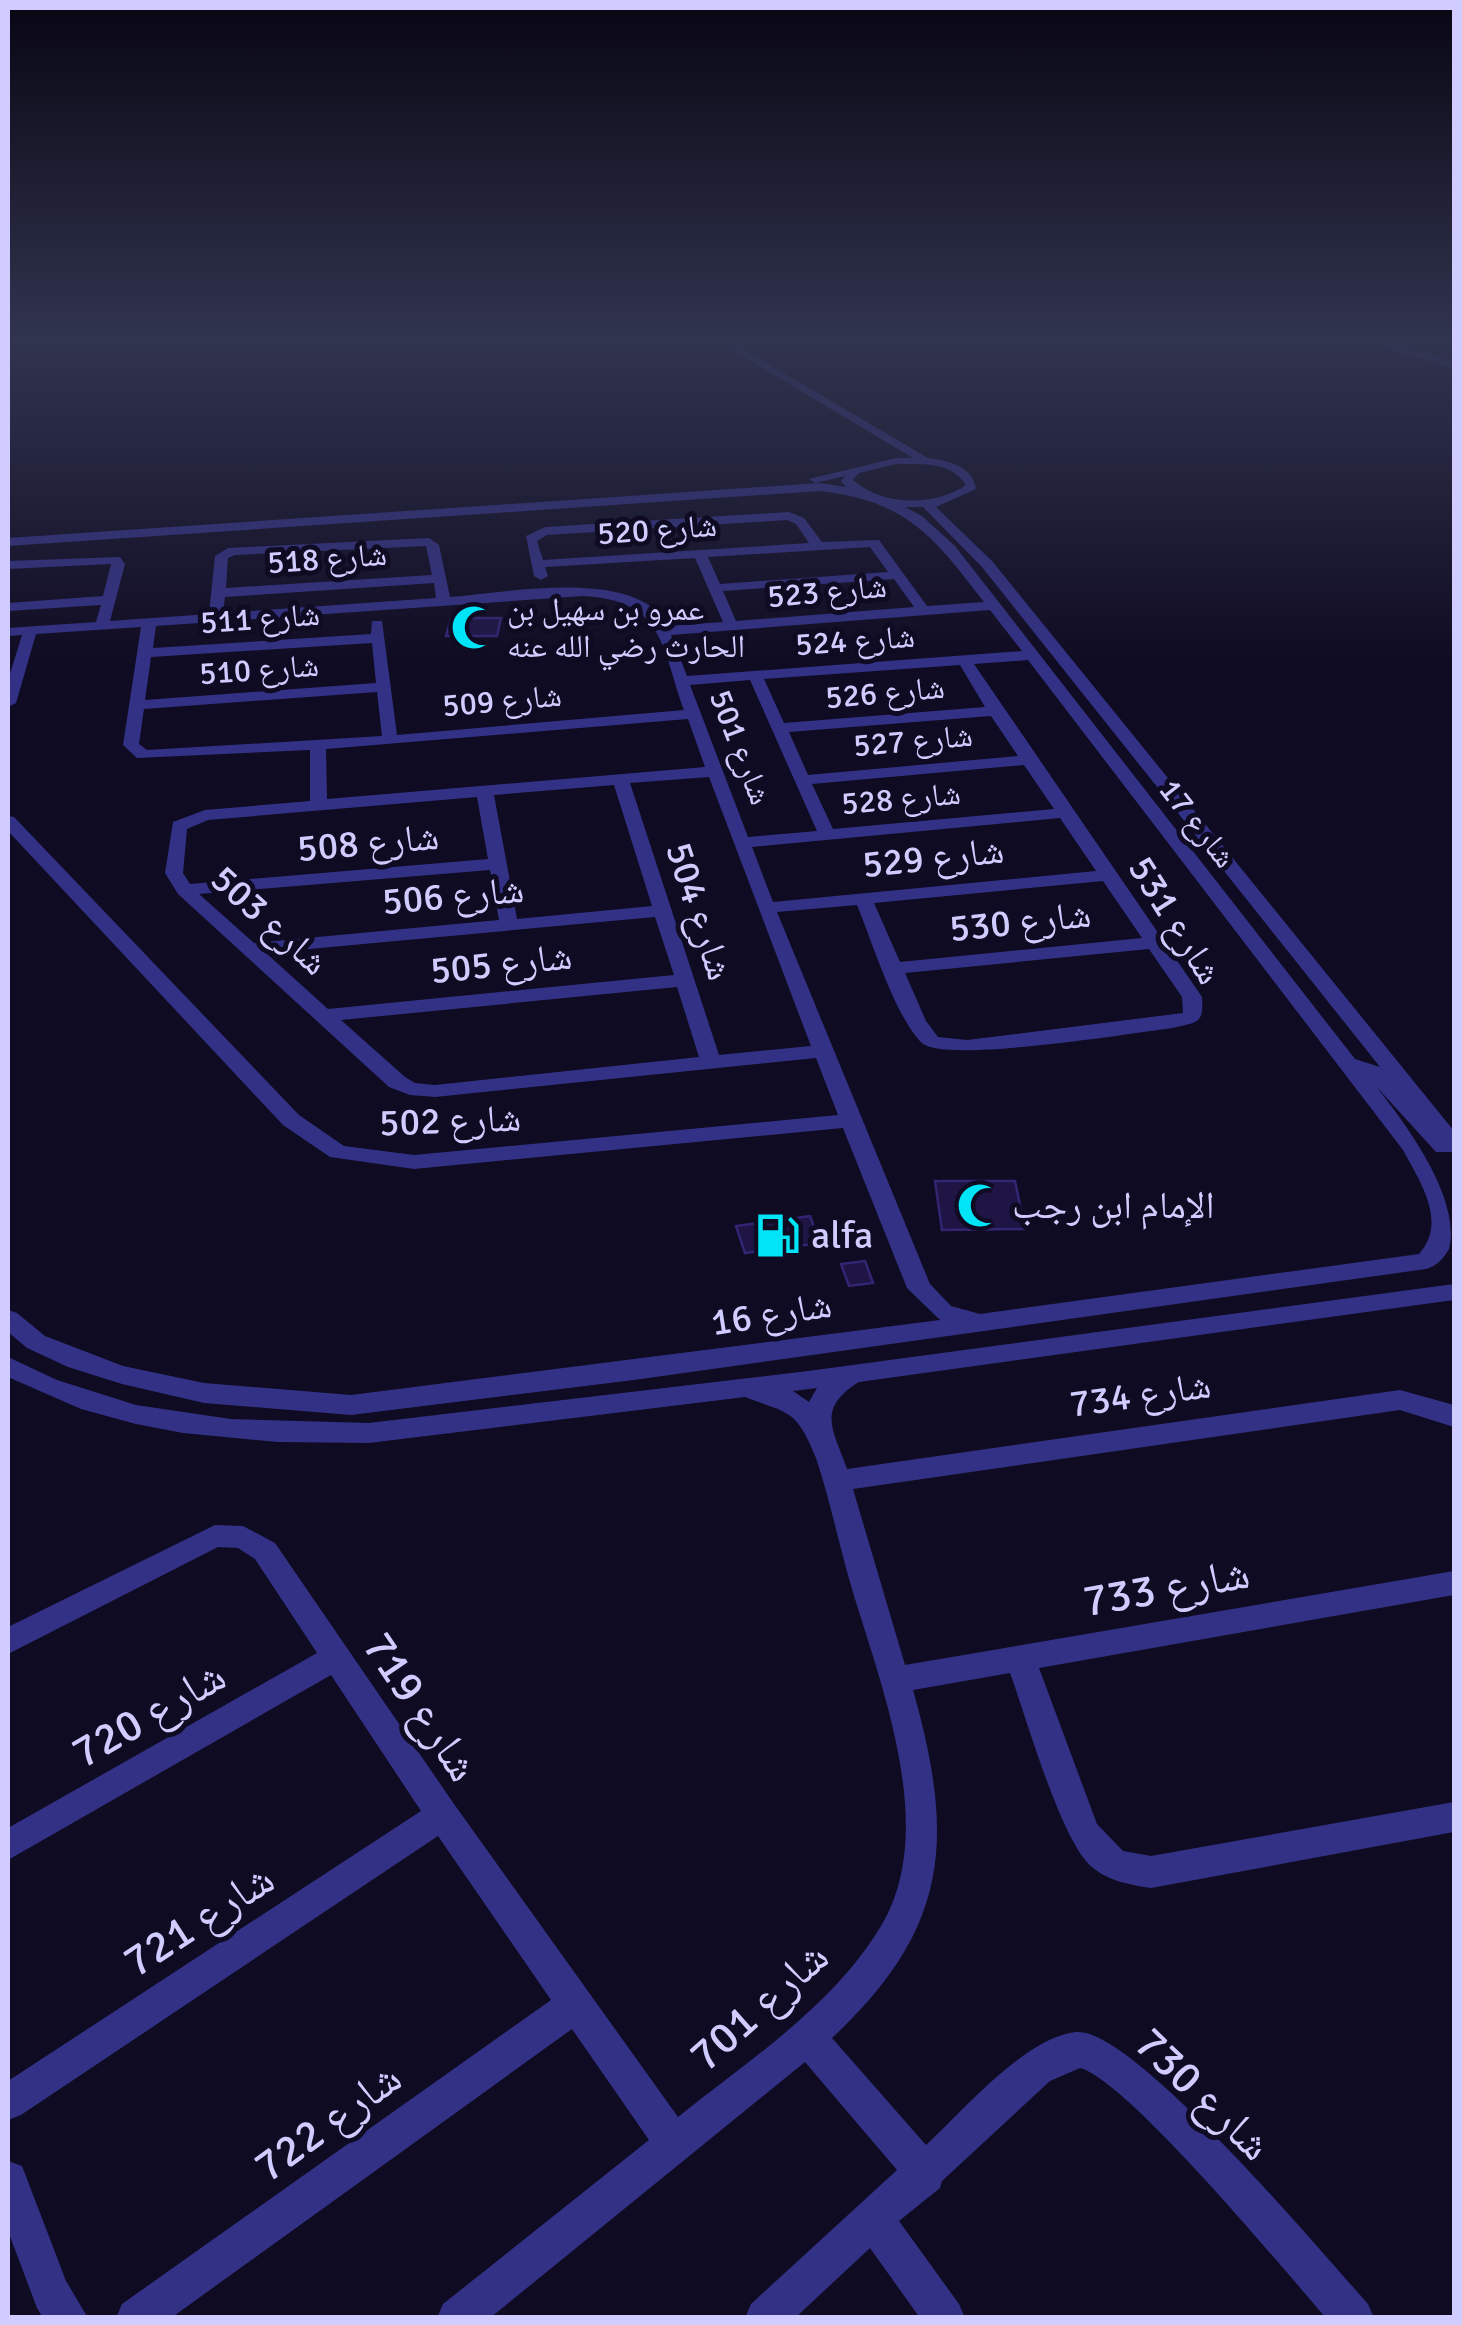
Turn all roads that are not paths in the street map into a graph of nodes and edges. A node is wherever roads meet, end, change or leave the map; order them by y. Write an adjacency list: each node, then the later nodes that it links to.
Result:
1 (880, 448): 3 (street)
2 (900, 448): 4 (street)
3 (882, 462): 4 (street); 5 (street)
4 (939, 464): 8 (street)
5 (856, 470): 6 (street); 9 (street)
6 (860, 492): 7 (street); 10 (street)
7 (879, 498): 8 (street); 28 (street, شارع 17)
8 (940, 500): 53 (street, شارع 17)
9 (284, 516): 11 (street); 12 (street)
10 (354, 520): 12 (street); 16 (street)
11 (148, 524): 13 (street); 14 (street)
12 (195, 530): 14 (street)
13 (8, 534)
14 (55, 539): 15 (street)
15 (8, 542)
16 (358, 543): 22 (street); 24 (street)
17 (816, 545): 18 (street, شارع 520); 19 (street); 21 (street, شارع 520)
18 (700, 554): 19 (street, شارع 520); 23 (street)
19 (538, 564): 25 (street)
20 (8, 565): 26 (street)
21 (899, 575): 23 (street); 31 (street, شارع 520)
22 (440, 579): 24 (street, شارع 518); 27 (street)
23 (715, 588): 35 (street)
24 (218, 592): 32 (street)
25 (546, 594): 27 (street, شارع 501); 37 (street, شارع 501)
26 (108, 600): 29 (street); 34 (street)
27 (444, 602): 30 (street, شارع 501)
28 (996, 605): 31 (street, شارع 523); 41 (street, شارع 17)
29 (8, 607)
30 (376, 607): 32 (street, شارع 501); 39 (street)
31 (924, 611): 35 (street, شارع 523)
32 (216, 618): 33 (street, شارع 501)
33 (148, 622): 34 (street, شارع 501); 40 (street, شارع 509)
34 (102, 626): 36 (street, شارع 501)
35 (732, 626): 37 (street, شارع 523)
36 (30, 631): 38 (street, شارع 501); 43 (street)
37 (662, 631): 45 (street, شارع 501)
38 (8, 632)
39 (379, 638): 40 (street, شارع 511); 46 (street)
40 (144, 653): 49 (street, شارع 509)
41 (1033, 655): 42 (street, شارع 524); 47 (street, شارع 17)
42 (964, 660): 44 (street, شارع 524); 50 (street, شارع 531)
43 (14, 662): 48 (street)
44 (755, 675): 45 (street, شارع 524); 52 (street)
45 (680, 681): 51 (street, شارع 501)
46 (384, 686): 49 (street, شارع 510); 54 (street)
47 (1064, 699): 53 (street); 80 (street, شارع 17)
48 (8, 703)
49 (137, 706): 55 (street, شارع 509)
50 (995, 711): 52 (street, شارع 526); 56 (street, شارع 531)
51 (692, 714): 54 (street, شارع 509); 57 (street, شارع 501)
52 (780, 728): 59 (street)
53 (1123, 737): 82 (street, شارع 17)
54 (390, 740): 55 (street, شارع 509)
55 (318, 745): 61 (street)
56 (1029, 760): 59 (street, شارع 527); 62 (street, شارع 531)
57 (716, 772): 58 (street, شارع 503); 65 (street, شارع 501)
58 (622, 780): 60 (street, شارع 503); 71 (street, شارع 504)
59 (803, 780): 64 (street)
60 (485, 792): 61 (street, شارع 503); 66 (street)
61 (318, 806): 68 (street, شارع 503)
62 (1064, 813): 64 (street, شارع 528); 67 (street, شارع 531)
63 (8, 821): 81 (street, شارع 502)
64 (827, 835): 65 (street, شارع 528)
65 (744, 843): 70 (street, شارع 501)
66 (498, 864): 68 (street, شارع 508); 72 (street)
67 (1107, 875): 69 (street, شارع 529); 73 (street, شارع 531)
68 (184, 890): 74 (street, شارع 503)
69 (864, 900): 70 (street, شارع 529); 75 (street, شارع 531)
70 (766, 908): 78 (street, شارع 501)
71 (663, 911): 72 (street, شارع 506); 76 (street, شارع 504)
72 (509, 925): 74 (street, شارع 506)
73 (1153, 943): 75 (street, شارع 530); 75 (street, شارع 531)
74 (250, 949): 77 (street, شارع 503)
75 (894, 968)
76 (685, 980): 77 (street, شارع 505); 79 (street, شارع 504)
77 (324, 1016): 79 (street, شارع 503)
78 (823, 1050): 79 (street, شارع 503); 81 (street, شارع 501)
79 (711, 1062)
80 (1348, 1066): 83 (street, شارع 17); 84 (street)
81 (853, 1120): 87 (street, شارع 501)
82 (1454, 1145)
83 (1414, 1150): 85 (street, شارع 17); 86 (street, شارع 16)
84 (1454, 1155)
85 (1454, 1201)
86 (1293, 1280): 90 (street, شارع 16); 92 (street)
87 (919, 1288): 90 (street); 91 (street)
88 (1454, 1292): 92 (street, شارع 16)
89 (8, 1319): 91 (street, شارع 16)
90 (984, 1321): 91 (street, شارع 16)
91 (880, 1334)
92 (1086, 1340): 94 (street, شارع 16)
93 (8, 1366): 95 (street, شارع 16)
94 (854, 1373): 95 (street, شارع 16); 97 (street)
95 (726, 1390): 97 (street, شارع 701)
96 (1454, 1417): 98 (street, شارع 734)
97 (817, 1431): 98 (street, شارع 701)
98 (835, 1480): 103 (street, شارع 701)
99 (1454, 1583): 101 (street, شارع 733)
100 (8, 1641): 102 (street, شارع 719)
101 (1020, 1657): 103 (street, شارع 733); 105 (street)
102 (334, 1658): 104 (street, شارع 719); 106 (street, شارع 720)
103 (893, 1680): 108 (street, شارع 701)
104 (442, 1815): 107 (street, شارع 719); 109 (street, شارع 721)
105 (1454, 1817)
106 (8, 1845)
107 (575, 2005): 110 (street, شارع 719); 115 (street, شارع 722)
108 (807, 2037): 110 (street, شارع 701); 111 (street)
109 (8, 2102)
110 (674, 2144): 116 (street, شارع 701)
111 (926, 2174): 113 (street, شارع 730); 119 (street, شارع 730)
112 (8, 2180): 114 (street)
113 (875, 2220): 117 (street, شارع 730); 118 (street)
114 (68, 2318)
115 (136, 2318)
116 (457, 2318)
117 (765, 2318)
118 (946, 2318)
119 (1354, 2318)

